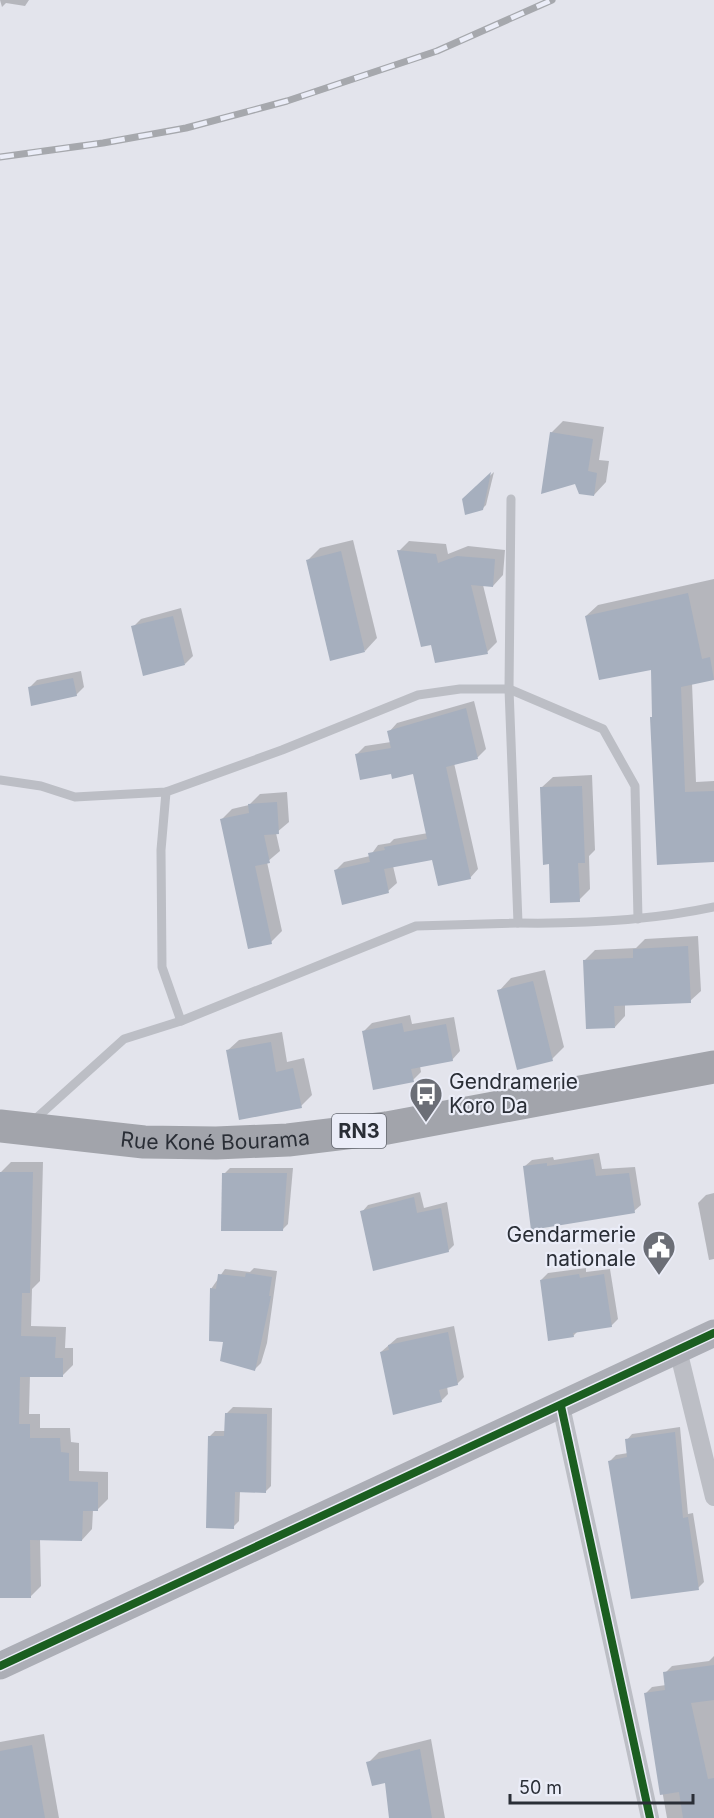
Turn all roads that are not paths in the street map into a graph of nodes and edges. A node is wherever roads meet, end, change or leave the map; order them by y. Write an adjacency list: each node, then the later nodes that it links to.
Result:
1 (511, 499): 2 (lane)
2 (509, 690): 4 (lane); 6 (lane); 7 (lane)
3 (0, 780): 4 (lane)
4 (166, 792): 8 (lane)
5 (714, 907): 6 (lane)
6 (638, 918): 7 (lane)
7 (518, 923): 8 (lane)
8 (181, 1021): 10 (lane)
9 (714, 1067): 10 (highway, Rue Koné Bourama / RN3)
10 (12, 1127)
11 (714, 1333): 12 (street)
12 (678, 1350): 13 (street); 14 (street)
13 (561, 1406): 15 (street); 16 (street)
14 (714, 1497)
15 (0, 1666)
16 (650, 1818)

